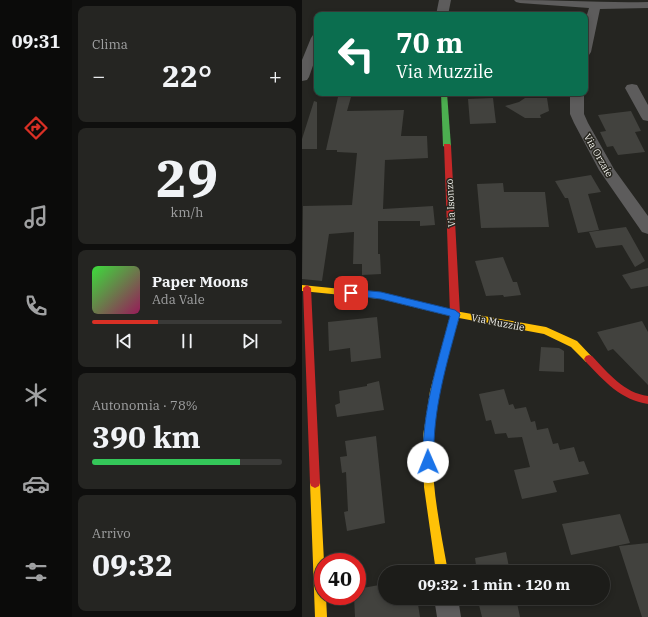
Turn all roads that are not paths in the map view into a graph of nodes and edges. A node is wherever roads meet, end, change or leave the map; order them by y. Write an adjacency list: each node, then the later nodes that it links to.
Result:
1 (445, 0): 6 (street)
2 (520, 0): 4 (street)
3 (609, 3): 4 (street); 5 (street)
4 (596, 5): 7 (street)
5 (648, 5)
6 (443, 12)
7 (588, 37)
8 (314, 46): 9 (street)
9 (302, 77)
10 (632, 88): 13 (street)
11 (444, 96): 17 (street, Via Isonzo)
12 (577, 96): 14 (street, Via Orzaie)
13 (648, 117)
14 (642, 211): 15 (street)
15 (648, 228)
16 (304, 288): 17 (street, Via Muzzile); 21 (street)
17 (455, 314): 18 (street, Via Muzzile); 19 (street, Via Isonzo)
18 (648, 400)
19 (441, 565)
20 (447, 605): 22 (street)
21 (321, 617)
22 (449, 617)

